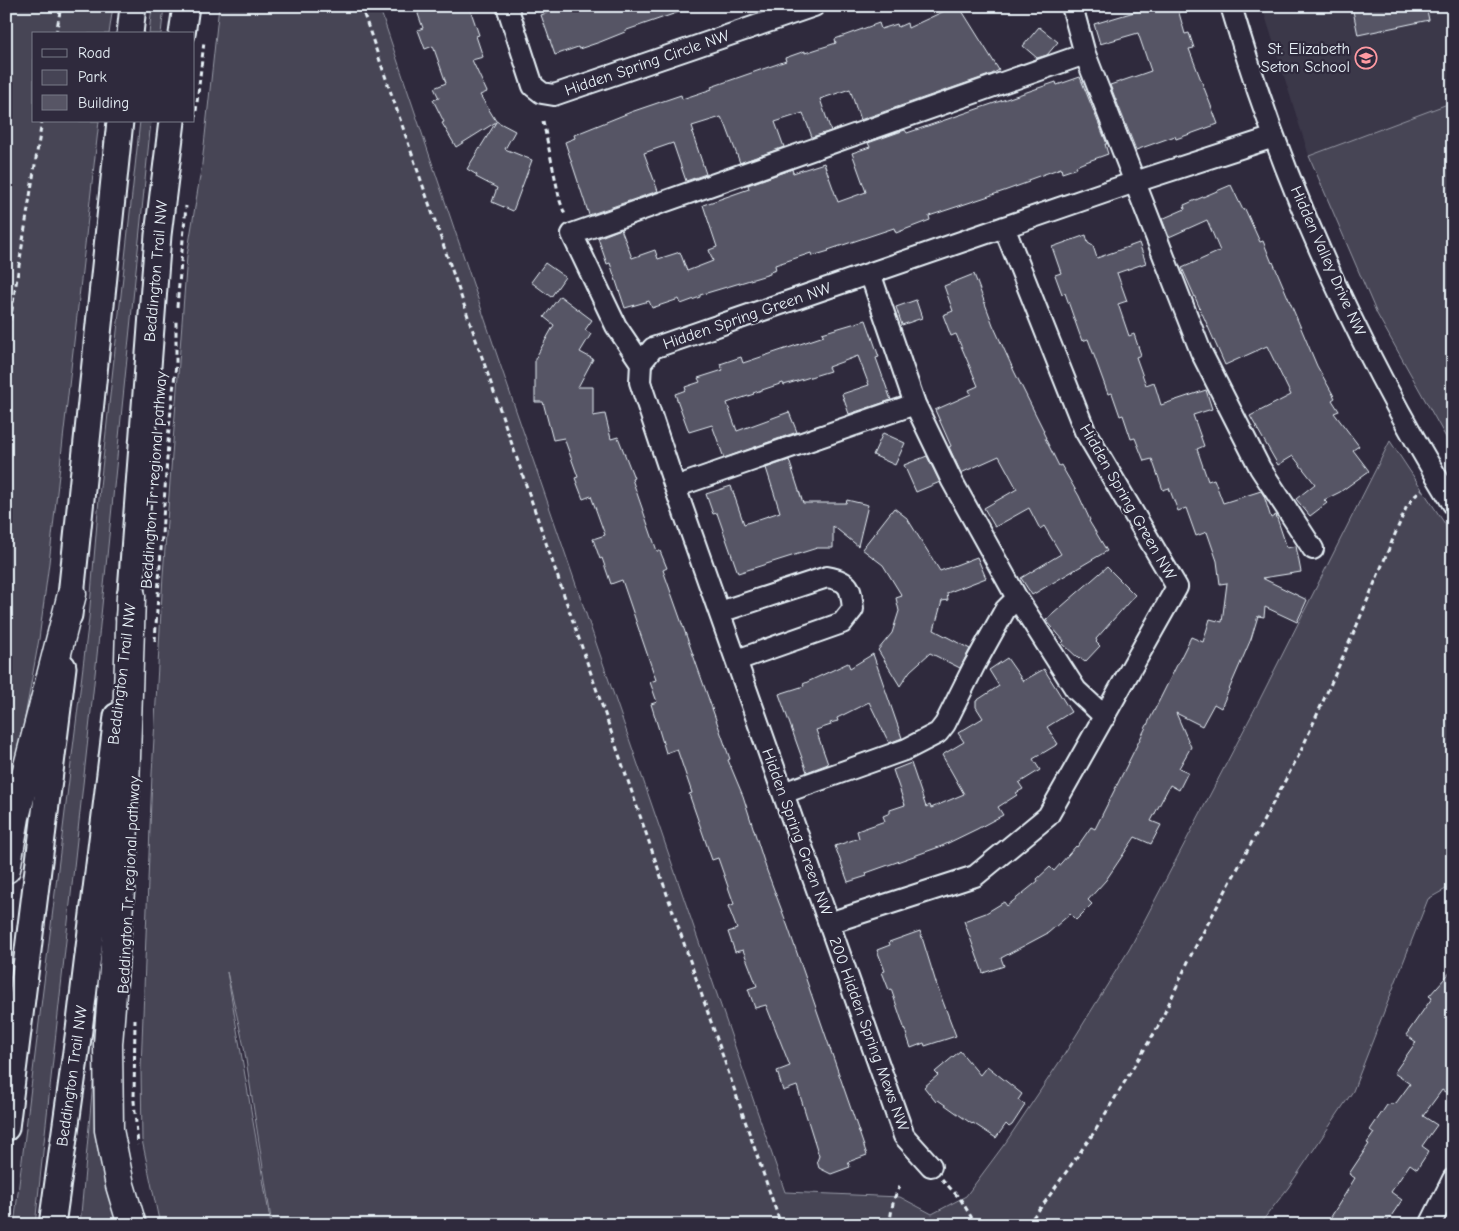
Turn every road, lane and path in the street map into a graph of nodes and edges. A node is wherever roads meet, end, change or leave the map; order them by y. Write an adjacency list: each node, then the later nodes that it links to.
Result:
1 (60, 6): 10 (path)
2 (133, 6): 11 (main road)
3 (186, 6): 12 (main road)
4 (361, 6): 49 (path)
5 (507, 6): 9 (street, Hidden Spring Circle NW)
6 (814, 6): 9 (street, Hidden Spring Circle NW)
7 (1072, 6): 13 (street)
8 (1231, 6): 18 (street, Hidden Valley Drive NW)
9 (794, 10)
10 (56, 32)
11 (130, 32)
12 (192, 32)
13 (1085, 54): 19 (street); 22 (street)
14 (543, 121): 22 (path)
15 (42, 122): 24 (path)
16 (120, 122): 31 (main road)
17 (183, 125): 32 (main road, Beddington Trail NW)
18 (1274, 137): 19 (street, Hidden Spring Green NW); 29 (street, Hidden Valley Drive NW)
19 (1135, 182): 21 (street, Hidden Spring Green NW); 30 (street)
20 (187, 198): 35 (path, Beddington Tr regional pathway)
21 (1004, 227): 23 (street, Hidden Spring Green NW); 37 (street, Hidden Spring Green NW)
22 (572, 234): 25 (street)
23 (870, 273): 25 (street, Hidden Spring Green NW); 26 (street)
24 (6, 347)
25 (641, 363): 27 (street, Hidden Spring Green NW)
26 (915, 404): 27 (street); 33 (street)
27 (675, 487): 34 (street, Hidden Spring Green NW)
28 (1426, 487): 52 (path)
29 (1453, 504)
30 (1313, 550)
31 (72, 594): 39 (highway); 42 (main road)
32 (131, 596): 47 (main road, Beddington Trail NW); 48 (highway)
33 (1017, 598): 37 (street); 38 (street)
34 (720, 612): 36 (street, Hidden Spring Green NW); 36 (street)
35 (155, 647)
36 (737, 660): 38 (street, Hidden Spring Green NW)
37 (1105, 718): 40 (street, Hidden Spring Green NW)
38 (783, 793): 40 (street, Hidden Spring Green NW)
39 (6, 869)
40 (829, 923): 44 (street, 200 Hidden Spring Mews NW)
41 (135, 1017): 43 (path, Beddington Tr regional pathway)
42 (6, 1128)
43 (139, 1148)
44 (931, 1166): 51 (path)
45 (1453, 1179): 53 (street)
46 (900, 1186): 50 (path)
47 (52, 1225)
48 (132, 1225)
49 (781, 1225)
50 (889, 1225)
51 (976, 1225)
52 (1027, 1225)
53 (1430, 1225)

